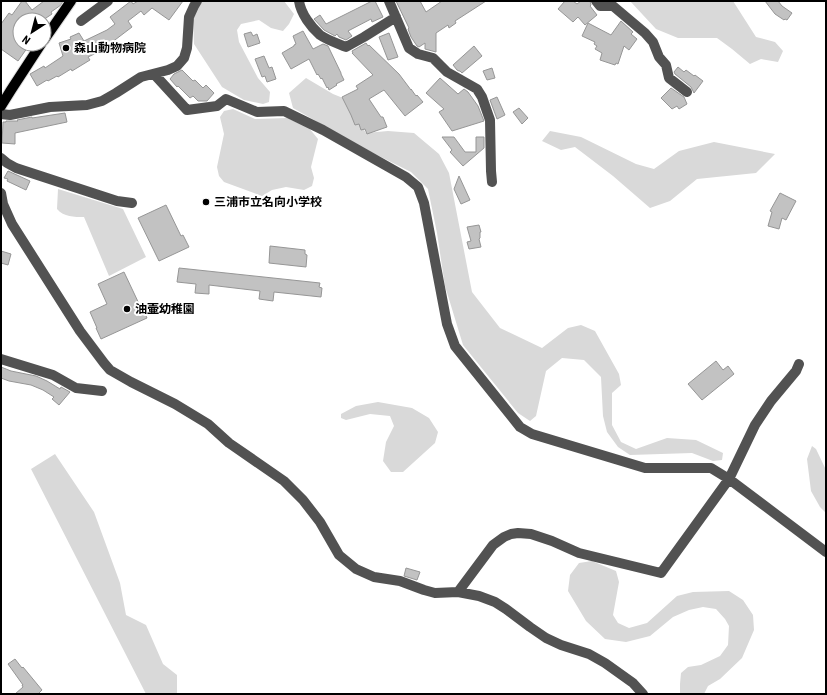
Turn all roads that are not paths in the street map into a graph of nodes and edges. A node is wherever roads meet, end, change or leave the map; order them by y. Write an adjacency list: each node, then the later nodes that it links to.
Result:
1 (71, 1): 9 (main road)
2 (108, 1): 8 (street)
3 (197, 1): 11 (street)
4 (299, 1): 7 (street)
5 (389, 1): 7 (street)
6 (596, 1): 12 (street)
7 (396, 17): 16 (street)
8 (81, 21)
9 (52, 28)
10 (36, 52): 13 (main road)
11 (154, 74): 14 (street); 22 (street)
12 (687, 92)
13 (1, 106)
14 (1, 114)
15 (1, 158): 18 (street)
16 (492, 182)
17 (1, 192): 24 (street)
18 (132, 203)
19 (1, 359): 21 (street)
20 (799, 364): 22 (street)
21 (102, 391)
22 (729, 479): 23 (street); 24 (street)
23 (826, 552)
24 (458, 592): 25 (street)
25 (643, 694)

